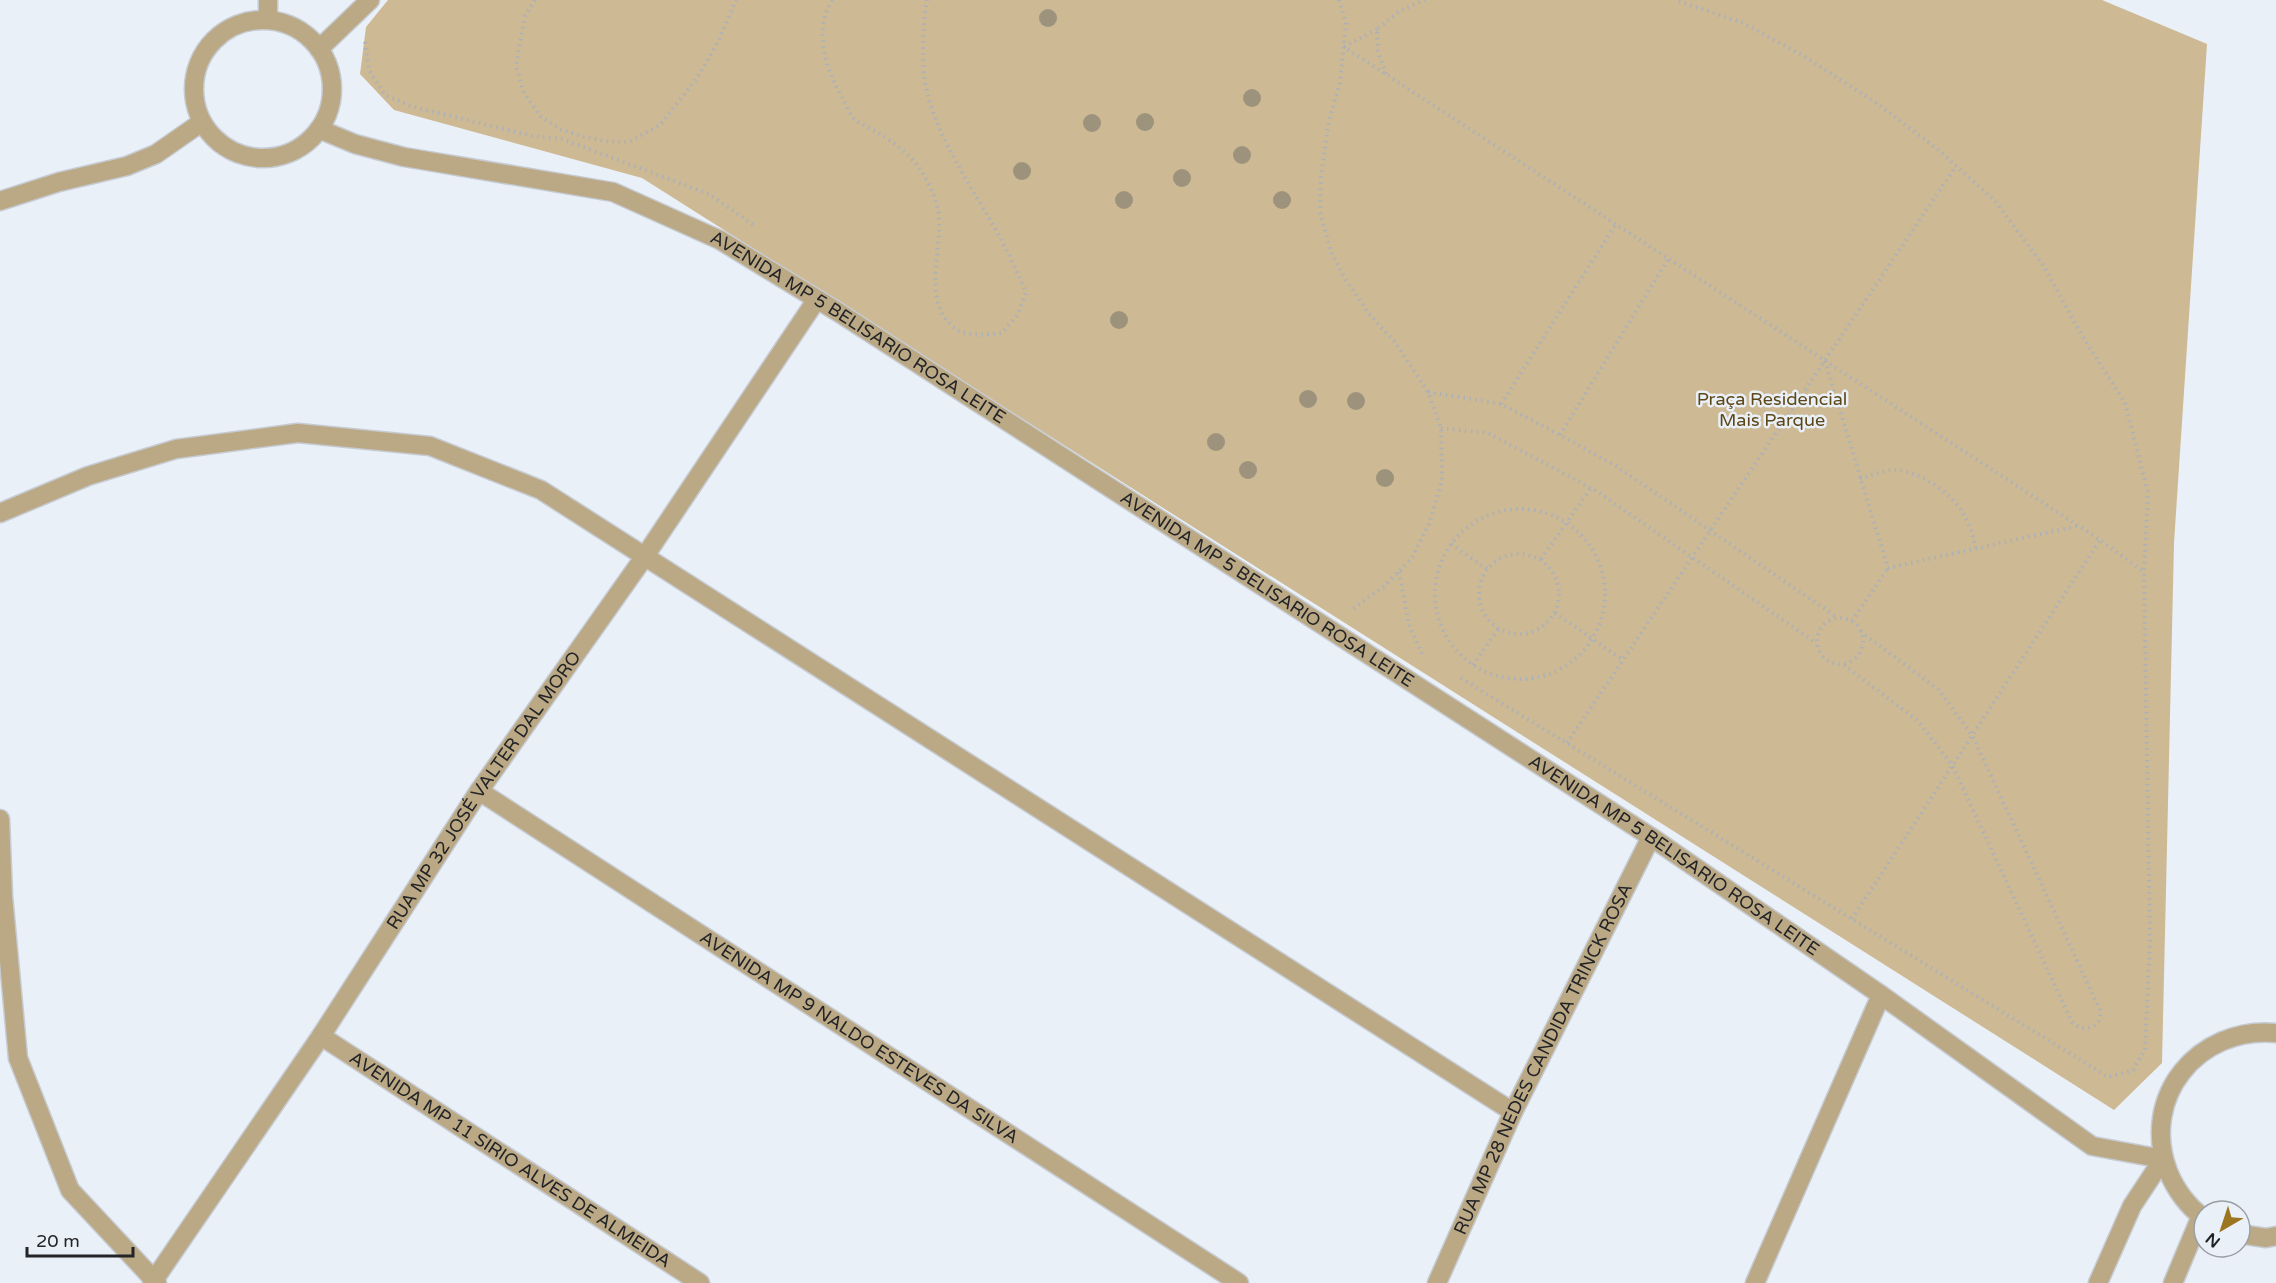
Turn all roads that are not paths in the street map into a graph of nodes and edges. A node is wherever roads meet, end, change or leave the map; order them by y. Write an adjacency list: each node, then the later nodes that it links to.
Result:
1 (268, 0): 3 (street)
2 (370, 0): 4 (street)
3 (268, 20): 4 (street); 5 (street)
4 (320, 49): 6 (street)
5 (202, 122): 6 (street); 7 (street)
6 (320, 129): 8 (street, AVENIDA MP 5 BELISARIO ROSA LEITE)
7 (0, 201)
8 (817, 299): 10 (street, RUA MP 32 JOSÉ VALTER DAL MORO); 13 (street, AVENIDA MP 5 BELISARIO ROSA LEITE)
9 (0, 513): 10 (street)
10 (645, 556): 11 (street, RUA MP 32 JOSÉ VALTER DAL MORO); 17 (street)
11 (479, 792): 16 (street, RUA MP 32 JOSÉ VALTER DAL MORO); 25 (street, AVENIDA MP 9 NALDO ESTEVES DA SILVA)
12 (0, 819): 23 (street)
13 (1651, 837): 14 (street, AVENIDA MP 5 BELISARIO ROSA LEITE); 17 (street, RUA MP 28 NEDES CANDIDA TRINCK ROSA)
14 (1881, 995): 18 (street, AVENIDA MP 5 BELISARIO ROSA LEITE); 27 (street)
15 (2276, 1033): 18 (street)
16 (321, 1036): 23 (street, RUA MP 32 JOSÉ VALTER DAL MORO); 24 (street, AVENIDA MP 11 SIRIO ALVES DE ALMEIDA)
17 (1513, 1112): 26 (street, RUA MP 28 NEDES CANDIDA TRINCK ROSA)
18 (2163, 1159): 19 (street); 28 (street)
19 (2192, 1207)
20 (2252, 1236): 21 (street)
21 (2276, 1236)
22 (2192, 1241): 29 (street)
23 (154, 1282)
24 (700, 1283)
25 (1239, 1283)
26 (1437, 1283)
27 (1755, 1283)
28 (2098, 1283)
29 (2173, 1283)

